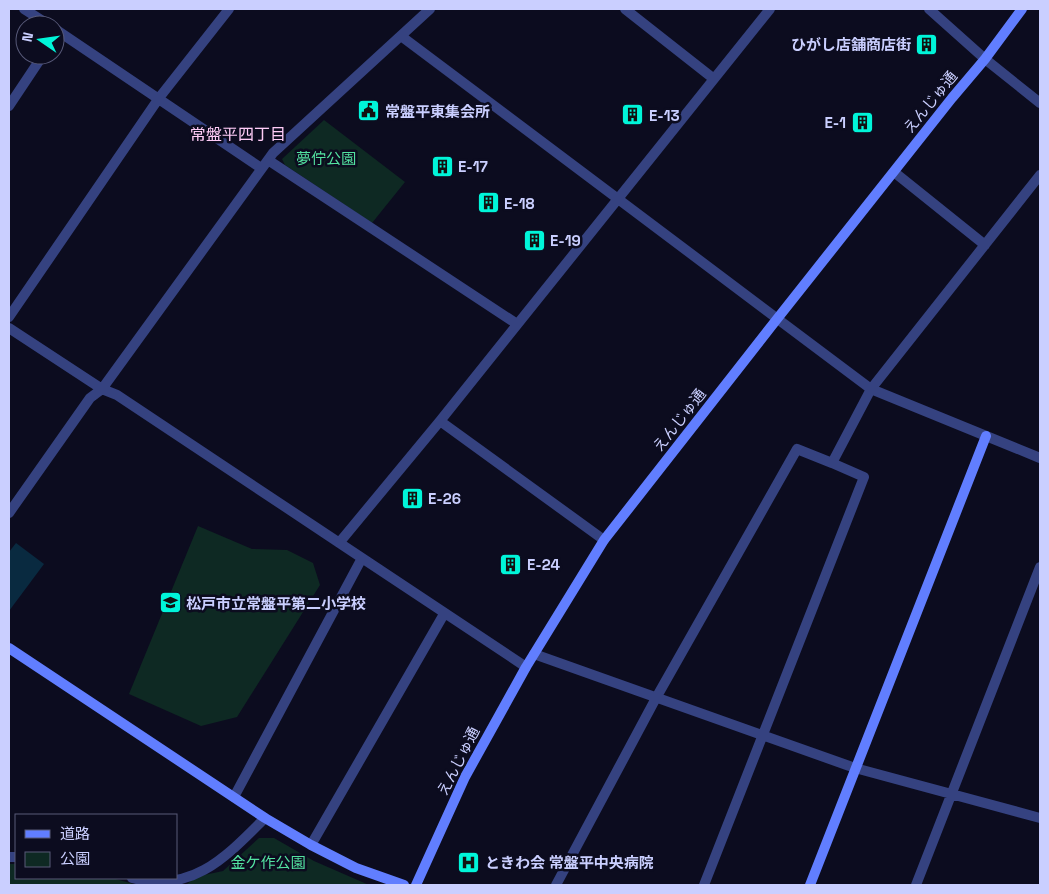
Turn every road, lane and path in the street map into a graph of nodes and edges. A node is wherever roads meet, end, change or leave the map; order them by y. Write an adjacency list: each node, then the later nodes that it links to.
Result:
1 (229, 9): 12 (street)
2 (430, 9): 7 (street)
3 (625, 9): 11 (street)
4 (770, 9): 11 (street)
5 (929, 9): 9 (street)
6 (1022, 9): 9 (street, えんじゅ通)
7 (401, 36): 15 (street); 18 (street)
8 (65, 39): 12 (street)
9 (985, 59): 13 (street); 16 (street, えんじゅ通)
10 (36, 65): 14 (street)
11 (714, 79): 18 (street)
12 (159, 98): 15 (street); 20 (street)
13 (1040, 103)
14 (9, 106)
15 (264, 164): 22 (street); 24 (street)
16 (894, 172): 19 (street); 21 (street, えんじゅ通)
17 (1040, 175): 19 (street)
18 (618, 200): 21 (street); 22 (street)
19 (985, 245): 25 (street)
20 (9, 317)
21 (777, 318): 25 (street); 31 (street, えんじゅ通)
22 (517, 324): 26 (street)
23 (9, 328): 24 (street)
24 (102, 388): 30 (street); 32 (street)
25 (871, 389): 27 (street); 29 (street)
26 (440, 421): 31 (street); 32 (street)
27 (986, 436): 28 (street); 42 (street)
28 (1040, 458)
29 (832, 463): 40 (street); 41 (street)
30 (9, 513)
31 (604, 540): 38 (street, えんじゅ通)
32 (339, 543): 33 (street)
33 (362, 558): 36 (street); 44 (street)
34 (1040, 567): 35 (street)
35 (1036, 592): 43 (street)
36 (444, 614): 39 (street); 47 (street)
37 (9, 648): 44 (street)
38 (534, 654): 39 (street, えんじゅ通); 40 (street)
39 (526, 667): 50 (street, えんじゅ通)
40 (656, 698): 41 (street); 51 (street)
41 (763, 736): 42 (street); 52 (street)
42 (855, 768): 43 (street); 53 (street)
43 (951, 795): 46 (street); 54 (street)
44 (234, 797): 45 (street)
45 (264, 818): 47 (street); 48 (street)
46 (1040, 818)
47 (311, 845): 49 (street)
48 (136, 879)
49 (404, 885)
50 (416, 885)
51 (556, 885)
52 (704, 885)
53 (810, 885)
54 (916, 885)

